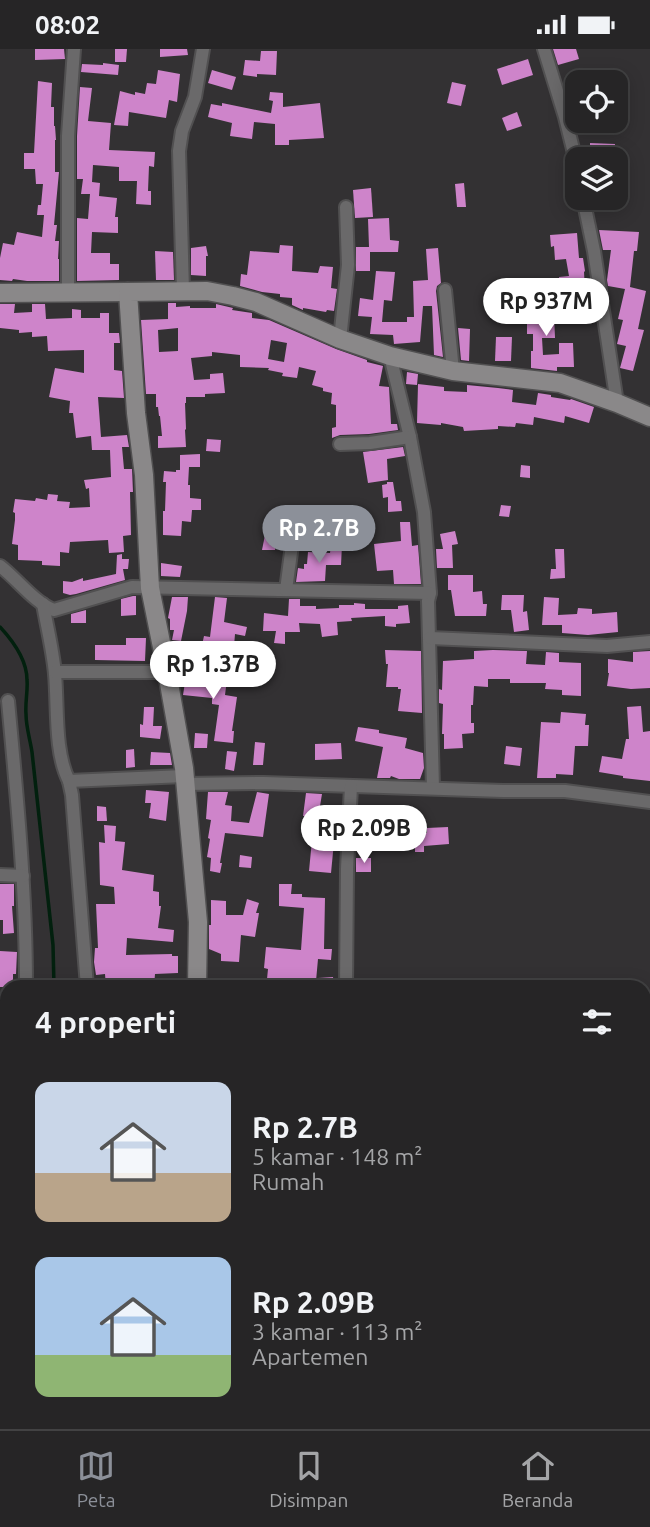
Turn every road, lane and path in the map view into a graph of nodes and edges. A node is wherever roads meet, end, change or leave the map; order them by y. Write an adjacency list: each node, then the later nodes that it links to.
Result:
1 (74, 49): 11 (street)
2 (203, 49): 8 (street)
3 (544, 49): 4 (street)
4 (572, 147)
5 (346, 207): 12 (street)
6 (585, 210): 15 (street)
7 (445, 290): 14 (street)
8 (183, 291): 9 (main road); 12 (main road)
9 (128, 292): 11 (main road); 21 (main road)
10 (0, 293): 11 (main road)
11 (68, 293)
12 (340, 339): 13 (main road)
13 (390, 356): 14 (main road); 17 (street)
14 (453, 371): 15 (main road)
15 (617, 403): 16 (main road)
16 (650, 417)
17 (410, 437): 18 (street); 23 (street)
18 (340, 444)
19 (294, 530): 22 (street)
20 (0, 566): 24 (street)
21 (150, 589): 22 (street); 24 (street); 28 (main road)
22 (286, 590): 23 (street)
23 (430, 593): 25 (street)
24 (43, 604): 27 (street)
25 (430, 638): 26 (street); 33 (street)
26 (650, 642)
27 (55, 672): 28 (street); 31 (street)
28 (167, 672): 30 (main road)
29 (8, 701): 36 (street)
30 (184, 780): 31 (street); 32 (street); 39 (main road)
31 (69, 781): 38 (street)
32 (351, 786): 33 (street); 40 (street)
33 (433, 788): 34 (street)
34 (650, 802)
35 (0, 875): 36 (street)
36 (23, 876): 37 (street)
37 (26, 980)
38 (86, 980)
39 (197, 980)
40 (346, 980)

